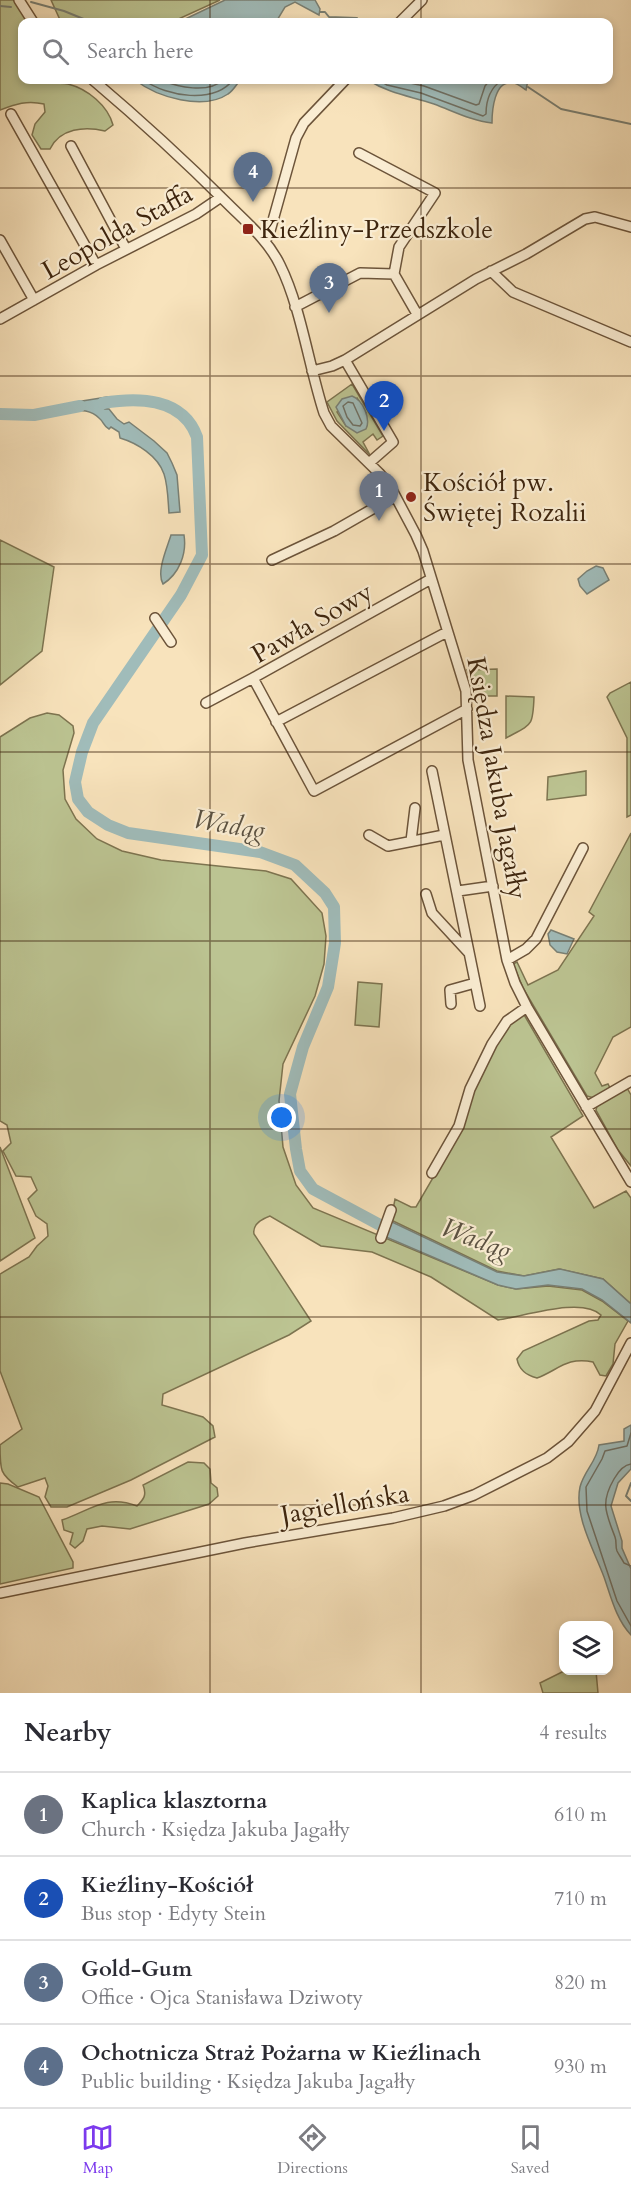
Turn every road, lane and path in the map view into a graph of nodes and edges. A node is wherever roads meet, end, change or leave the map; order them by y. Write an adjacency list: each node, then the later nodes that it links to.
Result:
1 (19, 0): 3 (street)
2 (422, 0): 4 (street)
3 (30, 18)
4 (404, 18)
5 (98, 84): 10 (street, Księdza Jakuba Jagałły)
6 (341, 84): 13 (street)
7 (10, 114): 15 (street)
8 (72, 146): 14 (street)
9 (359, 153): 17 (street)
10 (221, 197): 13 (street, Księdza Jakuba Jagałły); 14 (street, Leopolda Staffa)
11 (631, 227): 16 (street)
12 (0, 240): 18 (street)
13 (265, 242): 19 (street, Księdza Jakuba Jagałły)
14 (126, 249): 15 (street, Leopolda Staffa)
15 (96, 265): 18 (street, Leopolda Staffa)
16 (491, 271): 20 (street); 22 (street)
17 (394, 274): 19 (street); 20 (street)
18 (34, 300): 21 (street, Leopolda Staffa)
19 (295, 307): 24 (street, Księdza Jakuba Jagałły)
20 (417, 314): 23 (street)
21 (0, 320)
22 (631, 342)
23 (345, 360): 24 (street); 25 (street)
24 (312, 372): 25 (street, Księdza Jakuba Jagałły)
25 (369, 463): 26 (street, Księdza Jakuba Jagałły)
26 (395, 496): 27 (street); 28 (street, Księdza Jakuba Jagałły)
27 (272, 560)
28 (431, 579): 30 (street, Księdza Jakuba Jagałły); 32 (street, Pawła Sowy)
29 (155, 618): 31 (street)
30 (447, 632): 34 (street, Księdza Jakuba Jagałły); 35 (street)
31 (171, 642)
32 (253, 678): 33 (street); 35 (street, Pawła Sowy)
33 (206, 703)
34 (467, 710): 35 (street, Pawła Sowy); 42 (street, Księdza Jakuba Jagałły)
35 (276, 723)
36 (432, 771): 39 (street)
37 (415, 808): 40 (street)
38 (369, 835): 40 (street)
39 (444, 835): 40 (street); 43 (street)
40 (411, 841)
41 (583, 848): 48 (street, Księdza Jakuba Jagałły)
42 (493, 886): 43 (street); 48 (street, Księdza Jakuba Jagałły)
43 (458, 891): 45 (street)
44 (426, 894): 46 (street)
45 (463, 926): 46 (street); 47 (street)
46 (450, 932): 47 (street)
47 (468, 952): 49 (street)
48 (507, 960): 52 (street, Księdza Jakuba Jagałły)
49 (475, 983): 50 (street); 51 (street)
50 (451, 1004)
51 (480, 1006)
52 (527, 1007): 54 (street, Księdza Jakuba Jagałły); 55 (street)
53 (631, 1081): 54 (street)
54 (586, 1107): 56 (street, Księdza Jakuba Jagałły)
55 (432, 1173)
56 (631, 1182)
57 (391, 1210): 58 (street)
58 (381, 1238)
59 (630, 1344): 60 (street, Jagiellońska)
60 (0, 1593)

